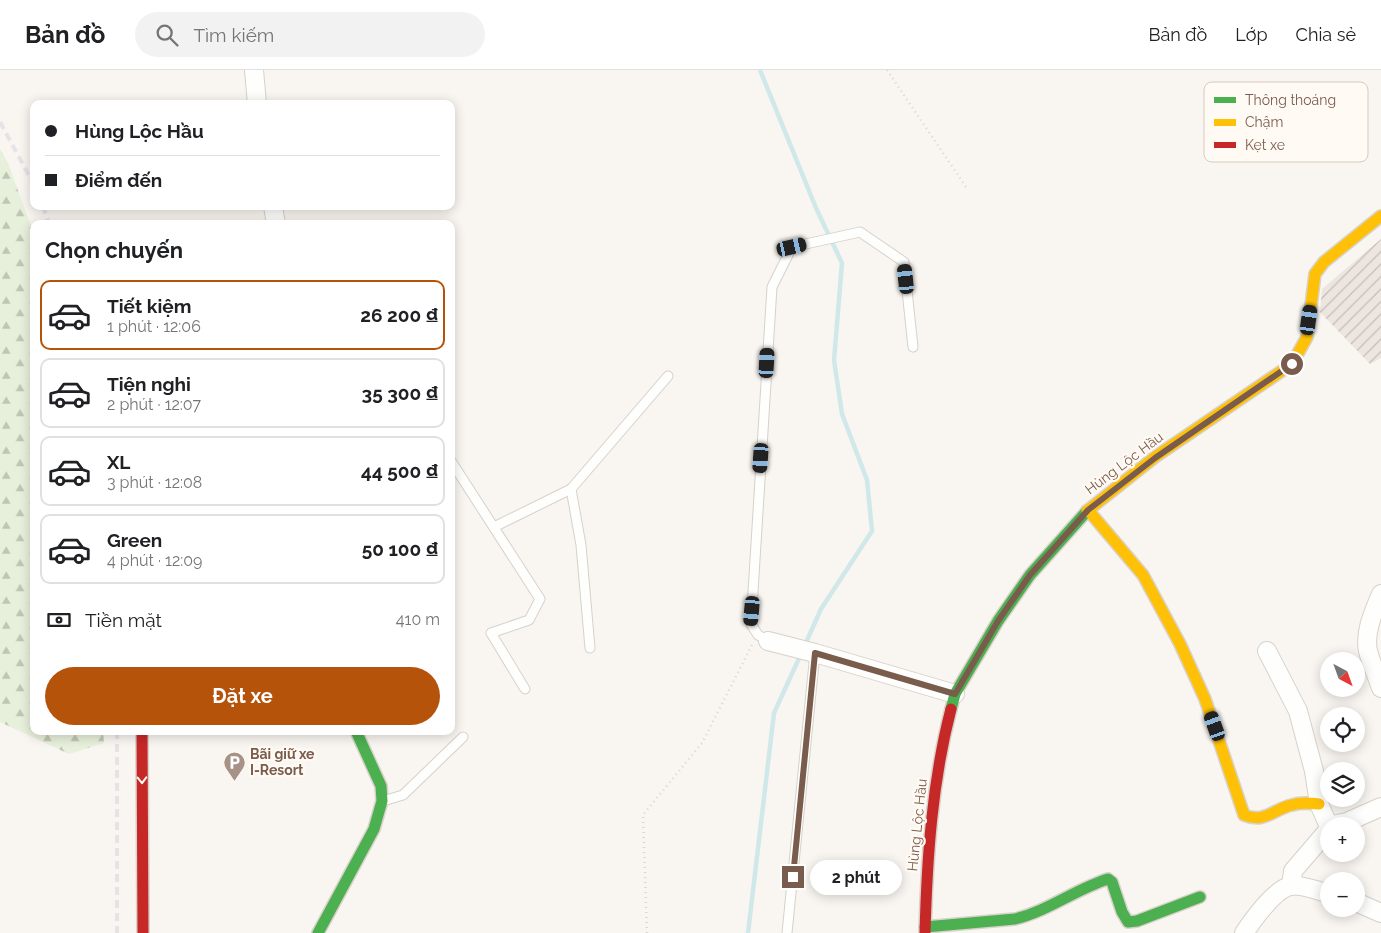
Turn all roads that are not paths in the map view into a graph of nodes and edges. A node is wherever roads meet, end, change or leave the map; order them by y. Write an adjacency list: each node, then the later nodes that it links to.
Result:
1 (254, 70): 2 (street)
2 (257, 100)
3 (1381, 216): 8 (street, Hùng Lộc Hầu)
4 (913, 347): 11 (lane)
5 (668, 376): 7 (lane)
6 (455, 467): 9 (lane)
7 (572, 489): 9 (lane); 12 (lane)
8 (1088, 510): 17 (street, Hùng Lộc Hầu); 22 (street)
9 (494, 527): 16 (lane)
10 (1381, 594): 15 (street)
11 (763, 638): 14 (street)
12 (590, 648)
13 (1267, 651): 22 (street)
14 (815, 653): 17 (street); 35 (lane)
15 (1381, 688)
16 (525, 690)
17 (955, 694): 32 (street, Hùng Lộc Hầu)
18 (142, 735): 33 (street, one-way to 33)
19 (358, 735): 21 (street)
20 (463, 737): 21 (lane)
21 (382, 801): 34 (street)
22 (1319, 804): 24 (street)
23 (1381, 807): 25 (street)
24 (1325, 817)
25 (1358, 817)
26 (1320, 840): 27 (street)
27 (1291, 886): 28 (street); 36 (street)
28 (1320, 892)
29 (1200, 897): 32 (street)
30 (1365, 906): 31 (street)
31 (1381, 912)
32 (925, 930)
33 (143, 933)
34 (318, 933)
35 (787, 933)
36 (1244, 933)

